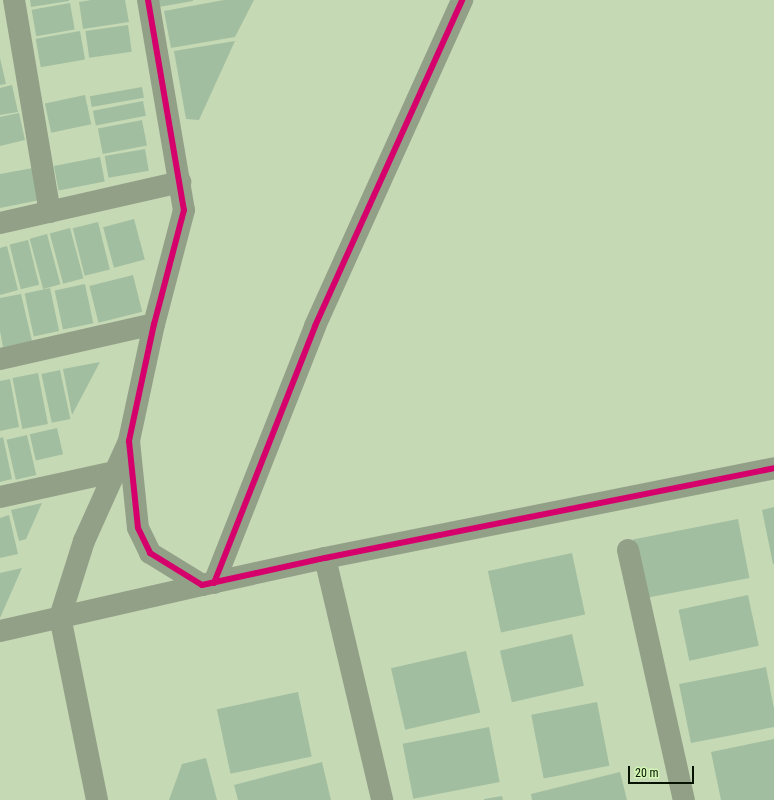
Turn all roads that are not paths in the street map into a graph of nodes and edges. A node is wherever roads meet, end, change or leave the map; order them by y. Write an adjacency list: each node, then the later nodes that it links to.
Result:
1 (14, 0): 5 (street)
2 (148, 0): 4 (street)
3 (462, 0): 15 (street)
4 (180, 182): 5 (street); 7 (street)
5 (50, 212): 6 (street)
6 (0, 223)
7 (154, 324): 8 (street); 9 (street)
8 (0, 359)
9 (129, 441): 11 (street); 15 (street)
10 (774, 468): 14 (street)
11 (114, 472): 12 (street); 16 (street)
12 (0, 497)
13 (628, 550): 20 (street)
14 (324, 558): 15 (street); 19 (street)
15 (208, 584): 16 (street)
16 (60, 617): 17 (street); 18 (street)
17 (0, 630)
18 (97, 800)
19 (382, 800)
20 (684, 800)

